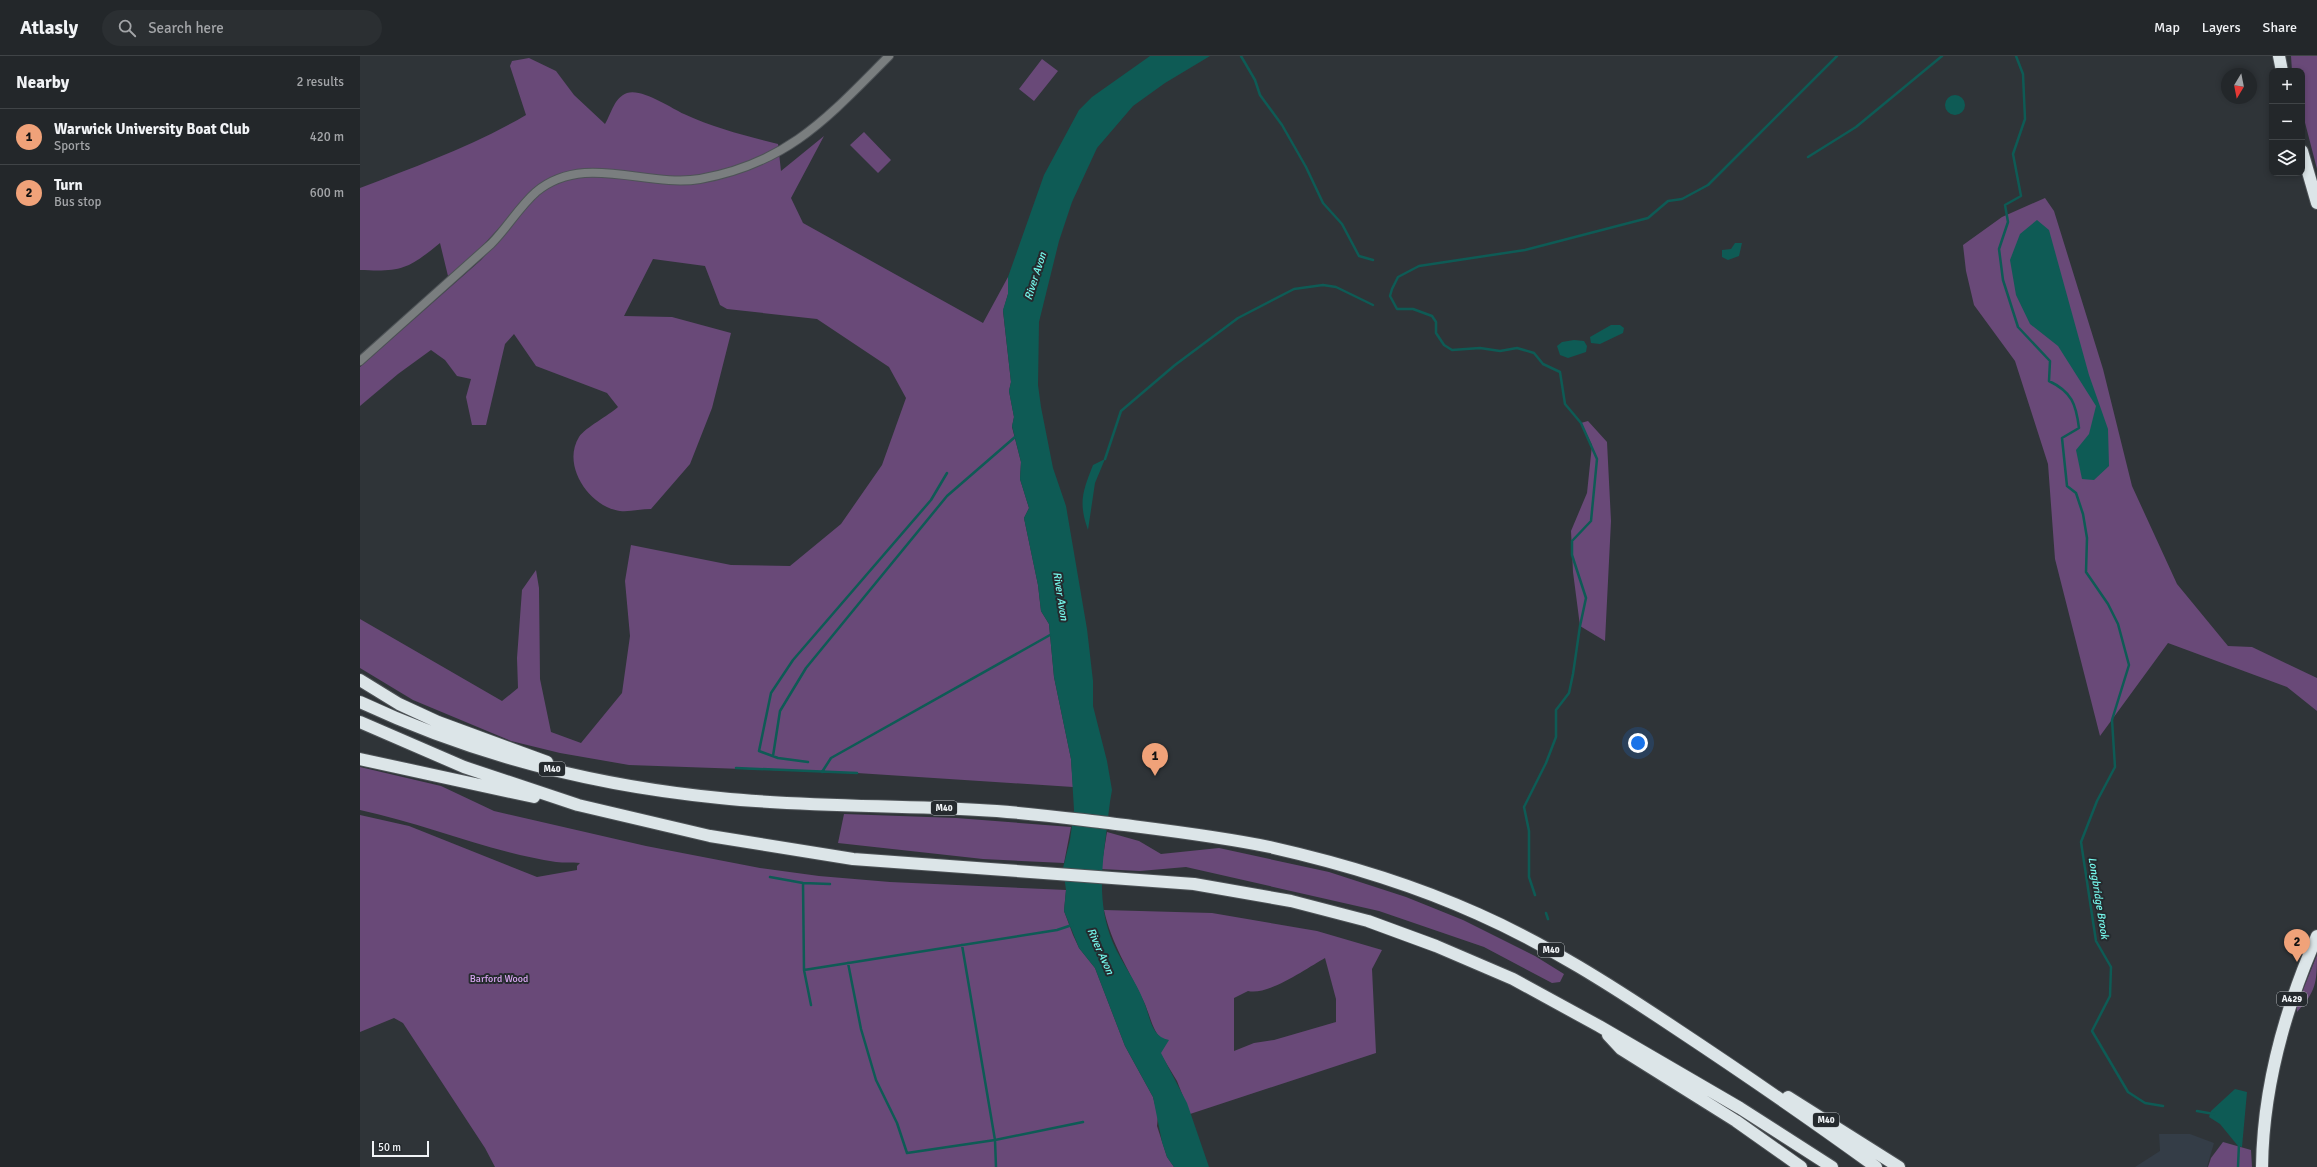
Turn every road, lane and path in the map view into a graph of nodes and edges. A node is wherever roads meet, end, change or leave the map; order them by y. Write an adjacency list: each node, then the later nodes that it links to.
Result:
1 (889, 56): 6 (street)
2 (2279, 56): 3 (highway)
3 (2281, 68)
4 (2305, 161): 5 (highway)
5 (2317, 203)
6 (360, 361)
7 (360, 680): 11 (highway, M40)
8 (360, 702): 11 (highway, M40)
9 (360, 722): 12 (highway)
10 (360, 759): 12 (highway)
11 (575, 775): 15 (highway, M40)
12 (578, 805): 14 (highway)
13 (2317, 936): 20 (highway, A429)
14 (1599, 1026): 16 (highway); 17 (highway)
15 (1750, 1077): 18 (highway, M40); 19 (highway, M40)
16 (1801, 1167)
17 (1832, 1167)
18 (1876, 1167)
19 (1899, 1167)
20 (2262, 1167)

